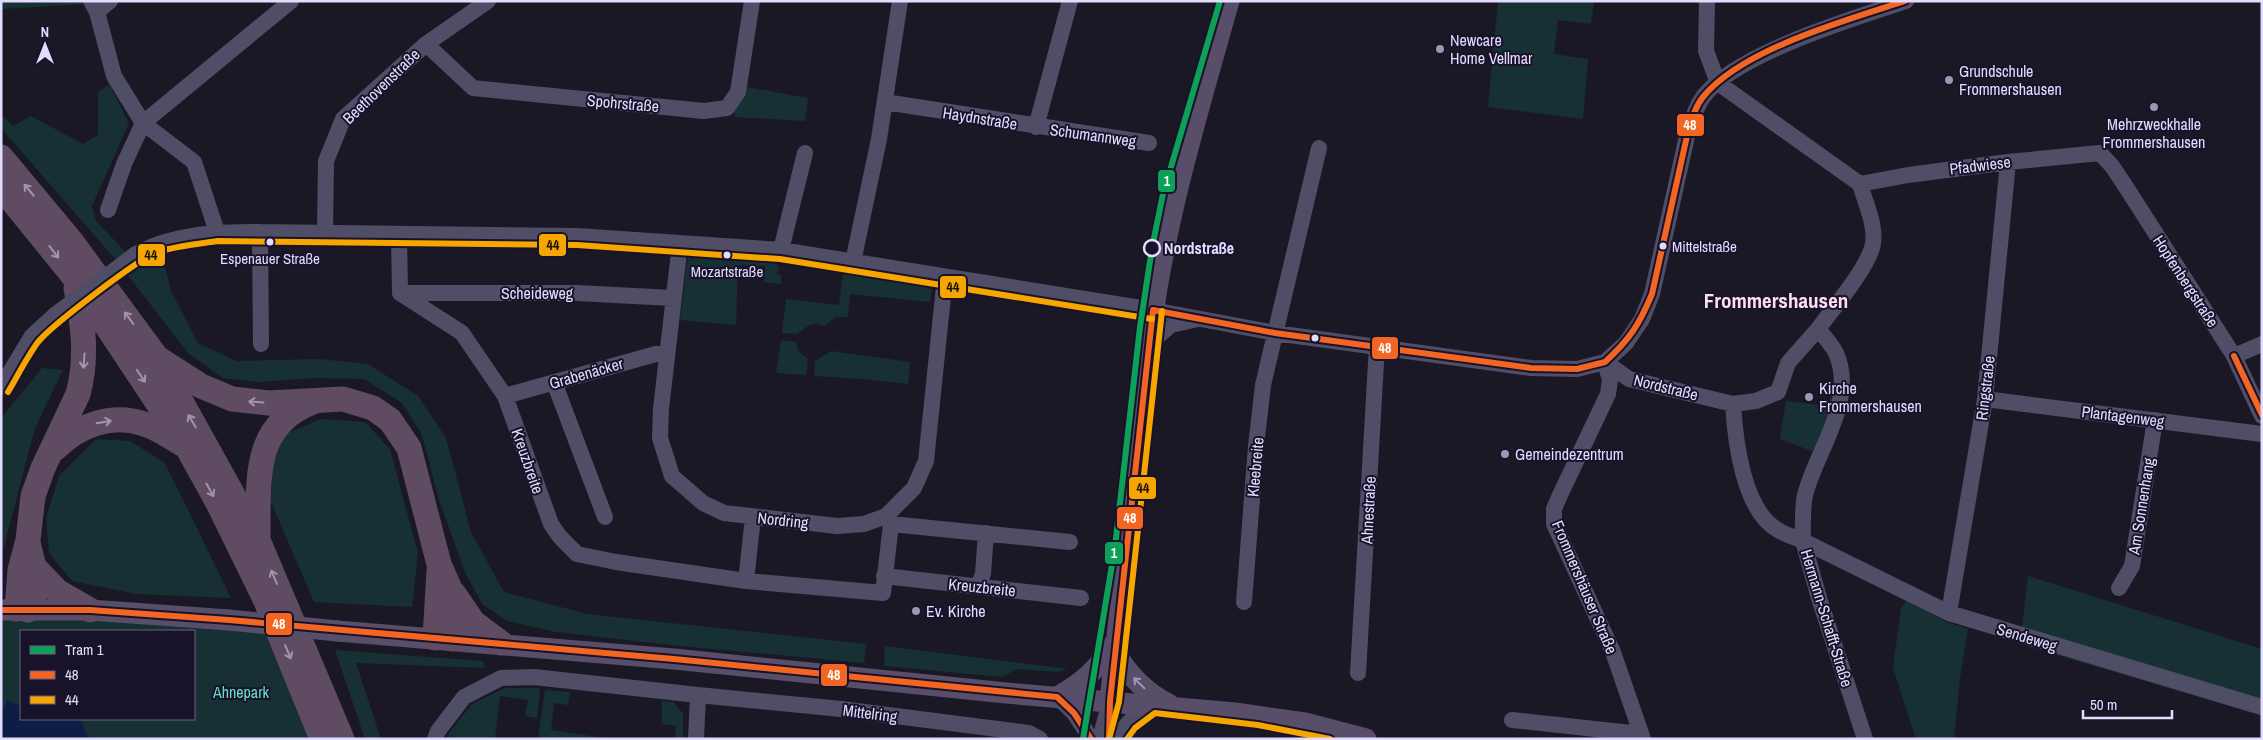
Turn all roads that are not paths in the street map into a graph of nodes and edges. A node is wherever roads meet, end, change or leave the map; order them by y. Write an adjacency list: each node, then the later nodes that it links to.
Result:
1 (110, 1): 10 (street)
2 (291, 1): 14 (street)
3 (488, 1): 11 (street, Beethovenstraße)
4 (752, 1): 11 (street, Spohrstraße)
5 (900, 1): 13 (street)
6 (1070, 1): 15 (street, Haydnstraße)
7 (1229, 1): 36 (main road)
8 (1707, 1): 12 (street)
9 (1906, 1): 12 (street)
10 (94, 7): 14 (street)
11 (426, 44): 27 (street, Beethovenstraße)
12 (1723, 86): 22 (street); 47 (street)
13 (885, 102): 15 (street, Haydnstraße); 31 (street)
14 (143, 123): 24 (street); 25 (street)
15 (1036, 127): 16 (street, Schumannweg)
16 (1149, 143)
17 (1319, 148): 39 (street, Kleebreite)
18 (805, 153): 30 (street)
19 (2100, 153): 21 (street, Pfadwiese); 45 (street, Hopfenbergstraße)
20 (1, 158): 46 (highway, one-way to 20)
21 (2008, 162): 22 (street, Pfadwiese); 52 (street, Ringstraße)
22 (1860, 184): 38 (street)
23 (1, 187): 33 (highway, one-way to 33)
24 (108, 210)
25 (217, 232): 26 (street); 49 (street, bridge)
26 (260, 232): 27 (street); 40 (street)
27 (325, 232): 28 (street)
28 (399, 234): 29 (street); 34 (street)
29 (680, 244): 30 (street); 35 (street, Nordring)
30 (781, 250): 31 (street)
31 (853, 262): 32 (street)
32 (945, 277): 36 (street); 61 (street, Nordring)
33 (75, 278): 57 (highway, one-way to 57); 58 (highway, one-way to 58)
34 (400, 293): 35 (street, Scheideweg); 50 (street, Kreuzbreite)
35 (672, 298): 44 (street, Nordring)
36 (1154, 310): 37 (street); 41 (main road)
37 (1198, 318): 39 (street); 41 (street)
38 (1818, 329): 53 (street, Nordstraße); 65 (street)
39 (1275, 333): 43 (street); 74 (street, Kleebreite)
40 (261, 344)
41 (1149, 344): 80 (main road)
42 (2262, 344): 45 (street)
43 (1377, 346): 47 (street); 81 (street, Ahnestraße)
44 (667, 354): 48 (street, Grabenäcker); 60 (street, Nordring)
45 (2234, 356): 54 (street, Hopfenbergstraße)
46 (157, 358): 51 (highway, one-way to 46); 64 (highway, one-way to 46)
47 (1605, 362): 53 (street, Nordstraße); 88 (street, Frommershäuser Straße)
48 (554, 382): 50 (street, Grabenäcker); 59 (street)
49 (1, 387)
50 (506, 396): 70 (street, Kreuzbreite)
51 (322, 399): 64 (highway); 68 (highway)
52 (1984, 399): 55 (street, Plantagenweg); 77 (street, Ringstraße)
53 (1733, 404): 65 (street, Hermann-Schafft-Straße)
54 (2262, 416)
55 (2154, 420): 56 (street, Plantagenweg); 72 (street, Am Sonnenhang)
56 (2262, 434)
57 (187, 447): 58 (highway, one-way to 57); 89 (highway, one-way to 89)
58 (50, 456): 63 (highway)
59 (605, 517)
60 (753, 517): 61 (street, Nordring); 70 (street)
61 (889, 520): 62 (street); 69 (street, Kreuzbreite)
62 (986, 533): 66 (street); 71 (street)
63 (28, 540): 67 (highway); 75 (highway)
64 (258, 540): 90 (highway, one-way to 64)
65 (1803, 541): 77 (street, Sendeweg); 99 (street, Hermann-Schafft-Straße)
66 (1070, 542)
67 (34, 567): 75 (highway); 76 (highway)
68 (444, 574): 78 (highway); 79 (highway)
69 (884, 576): 70 (street, Kreuzbreite); 71 (street, Kreuzbreite)
70 (746, 580)
71 (978, 586): 73 (street, Kreuzbreite)
72 (2119, 588)
73 (1081, 598)
74 (1244, 602)
75 (15, 610): 76 (main road)
76 (90, 610): 78 (main road, bridge)
77 (1949, 613): 86 (street, Sendeweg)
78 (443, 638): 79 (main road)
79 (501, 643): 83 (main road)
80 (1116, 646): 83 (main road); 84 (main road); 85 (main road, one-way to 80)
81 (1358, 673)
82 (698, 695): 91 (street, Mittelring); 92 (street); 93 (street, Mittelring)
83 (1057, 696): 84 (main road); 94 (street)
84 (1110, 702): 85 (main road); 95 (street); 96 (street)
85 (1161, 705): 97 (street); 98 (main road)
86 (2262, 707)
87 (1512, 720): 88 (street, Frommershäuser Straße)
88 (1642, 736)
89 (322, 739)
90 (342, 739)
91 (436, 739)
92 (696, 739)
93 (1040, 739)
94 (1091, 739)
95 (1100, 739)
96 (1109, 739)
97 (1115, 739)
98 (1366, 739)
99 (1865, 739)

